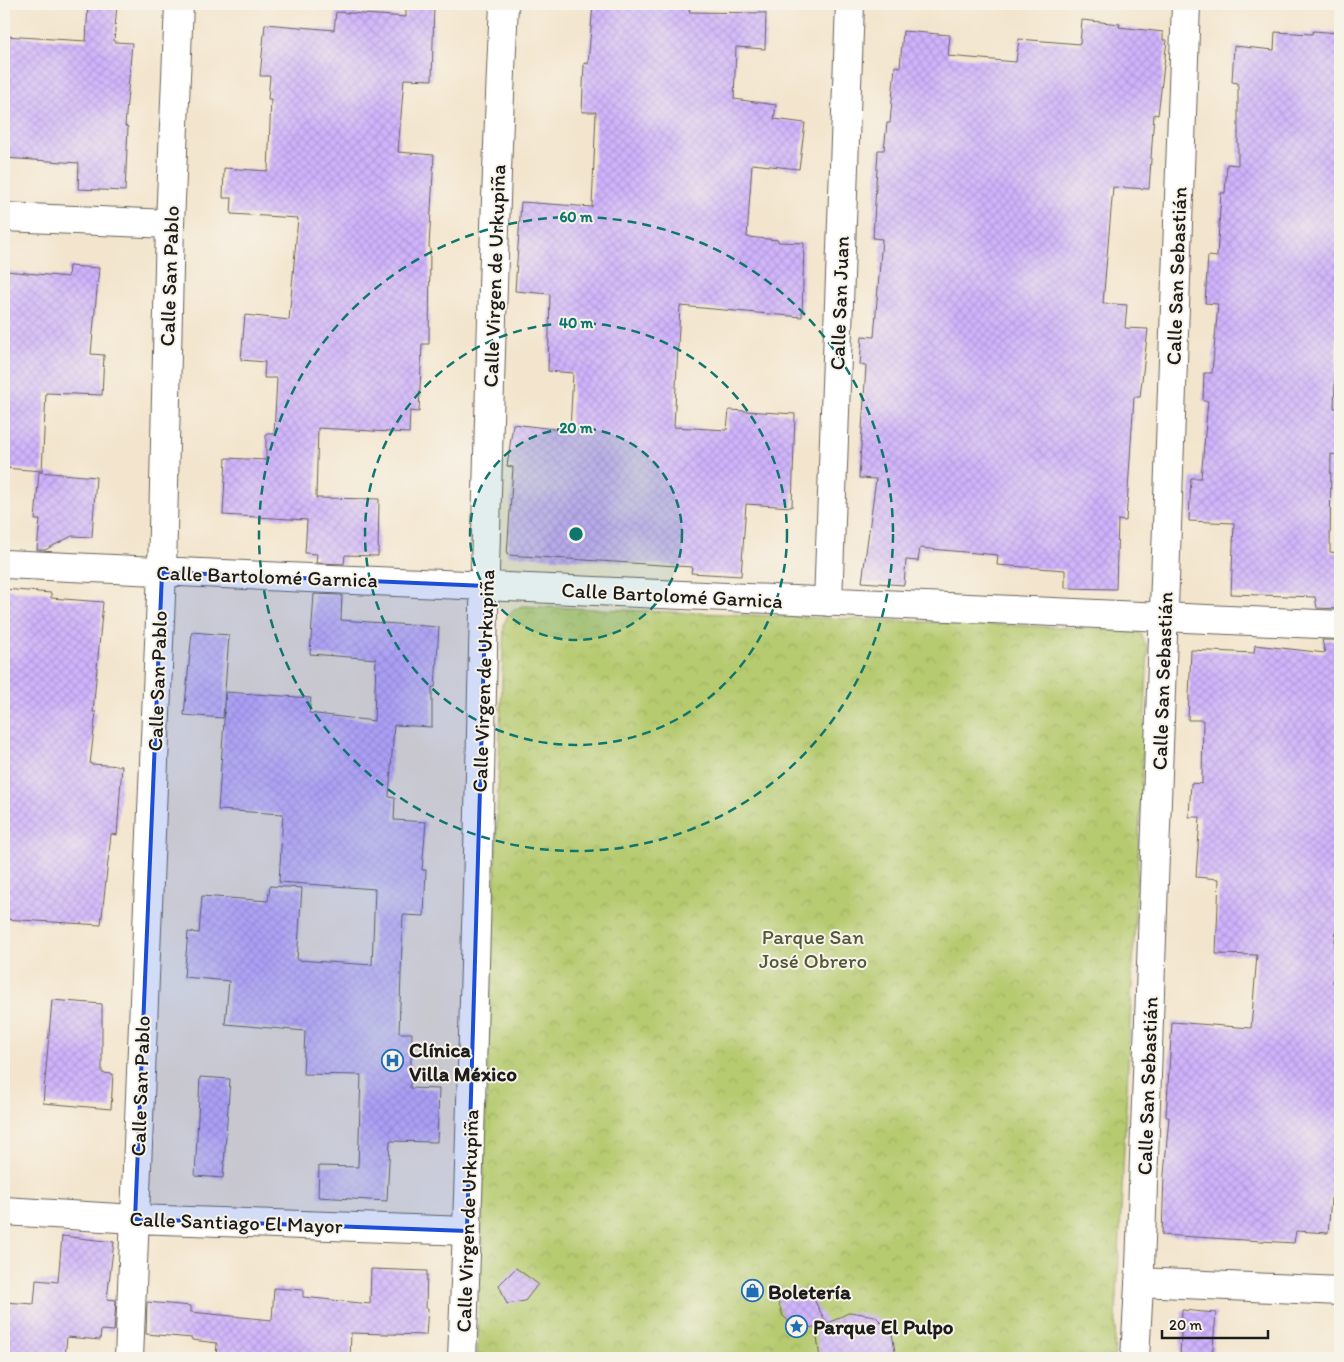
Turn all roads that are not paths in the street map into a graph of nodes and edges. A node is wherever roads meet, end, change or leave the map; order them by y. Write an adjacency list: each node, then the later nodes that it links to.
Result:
1 (179, 4): 6 (street, Calle San Pablo)
2 (504, 4): 9 (street, Calle Virgen de Urkupiña)
3 (850, 4): 10 (street, Calle San Juan)
4 (1186, 4): 11 (street, Calle San Sebastián)
5 (4, 217): 6 (street)
6 (170, 224): 8 (street, Calle San Pablo)
7 (4, 564): 8 (street, Calle Bartolomé Garnica)
8 (162, 572): 9 (street, Calle Bartolomé Garnica); 14 (street, Calle San Pablo)
9 (486, 586): 10 (street, Calle Bartolomé Garnica); 15 (street, Calle Virgen de Urkupiña)
10 (828, 602): 11 (street, Calle Bartolomé Garnica)
11 (1164, 617): 12 (street, Calle Bartolomé Garnica); 16 (street, Calle San Sebastián)
12 (1340, 625)
13 (4, 1212): 14 (street, Calle Santiago El Mayor)
14 (135, 1219): 15 (street, Calle Santiago El Mayor); 18 (street, Calle San Pablo)
15 (468, 1231): 19 (street, Calle Virgen de Urkupiña)
16 (1139, 1282): 17 (street); 20 (street, Calle San Sebastián)
17 (1340, 1292)
18 (129, 1358)
19 (462, 1358)
20 (1135, 1358)

